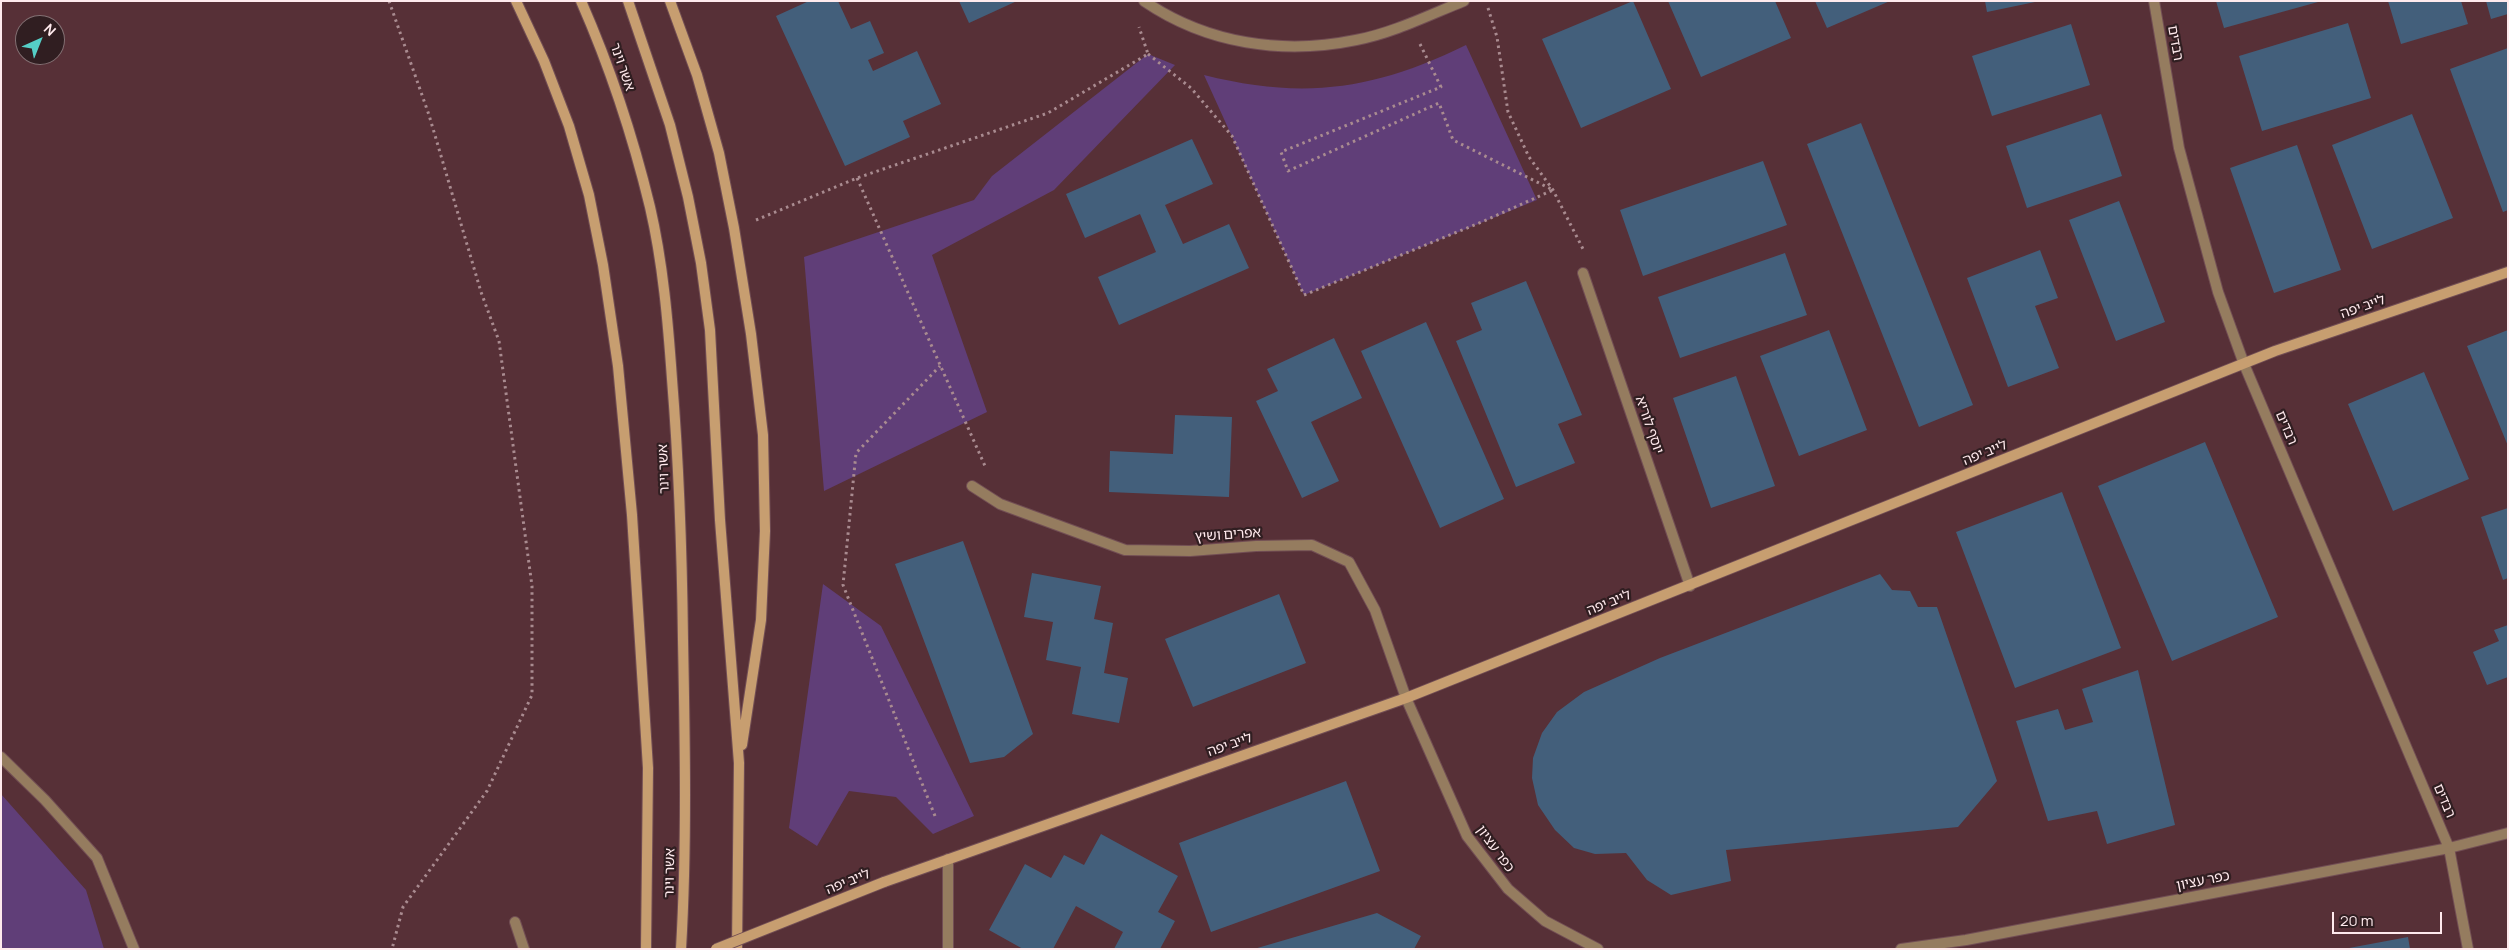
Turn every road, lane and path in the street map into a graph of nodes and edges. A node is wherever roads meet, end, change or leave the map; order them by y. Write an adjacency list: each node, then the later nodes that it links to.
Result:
1 (388, 1): 31 (path)
2 (516, 1): 33 (main road)
3 (581, 1): 34 (main road, אשר וינר)
4 (628, 1): 24 (main road, אשר וינר)
5 (670, 1): 15 (main road)
6 (1144, 1): 11 (street)
7 (1464, 1): 11 (street)
8 (1486, 1): 14 (path)
9 (2154, 1): 18 (street, רבדים)
10 (1136, 19): 12 (path)
11 (1410, 22): 14 (path)
12 (1148, 54): 13 (path); 14 (path)
13 (857, 178): 15 (path); 19 (path)
14 (1553, 190): 17 (path)
15 (734, 228): 24 (main road)
16 (2508, 272): 18 (main road, לייב יפה)
17 (1583, 273): 21 (street, יוסף לוריא)
18 (2244, 364): 21 (main road, לייב יפה); 27 (street, רבדים)
19 (940, 366): 20 (path); 25 (path)
20 (972, 486): 22 (street, אפרים ושיץ)
21 (1690, 586): 22 (main road, לייב יפה)
22 (1406, 698): 28 (main road, לייב יפה); 38 (street, כפר עציון)
23 (1, 757): 30 (street)
24 (739, 763): 36 (main road, אשר וינר)
25 (935, 816)
26 (2508, 832): 27 (street, כפר עציון)
27 (2449, 848): 39 (street, כפר עציון); 40 (street, רבדים)
28 (948, 859): 35 (main road, לייב יפה, bridge); 37 (street)
29 (515, 922): 32 (street)
30 (134, 949)
31 (392, 949)
32 (524, 949)
33 (646, 949)
34 (681, 949)
35 (716, 949)
36 (737, 949)
37 (948, 949)
38 (1598, 949)
39 (1901, 949)
40 (2468, 949)

